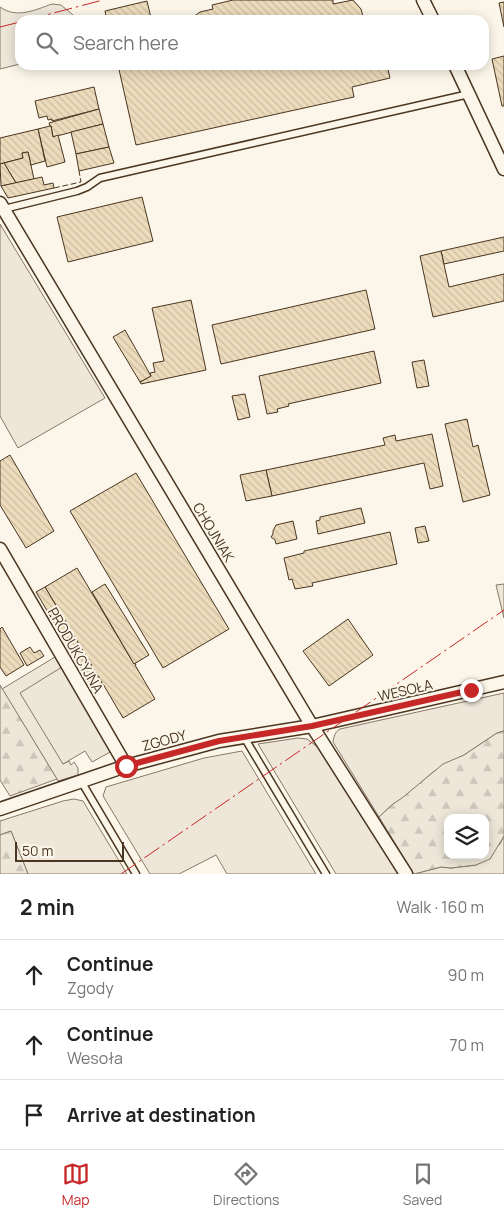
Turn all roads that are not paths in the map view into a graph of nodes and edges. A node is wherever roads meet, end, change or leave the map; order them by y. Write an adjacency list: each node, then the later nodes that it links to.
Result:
1 (423, 0): 2 (street)
2 (430, 15)
3 (457, 70): 4 (street)
4 (469, 94): 5 (street); 6 (lane)
5 (504, 169)
6 (2, 206): 9 (street, CHOJNIAK)
7 (0, 549): 11 (street, PRODUKCYJNA)
8 (504, 682): 9 (street, WESOŁA)
9 (312, 726): 10 (street, ZGODY); 16 (street, CHOJNIAK)
10 (244, 738): 11 (street, ZGODY); 15 (lane)
11 (126, 766): 12 (street, ZGODY)
12 (82, 781): 13 (street, ZGODY); 14 (lane)
13 (0, 809)
14 (136, 874)
15 (326, 874)
16 (406, 874)

